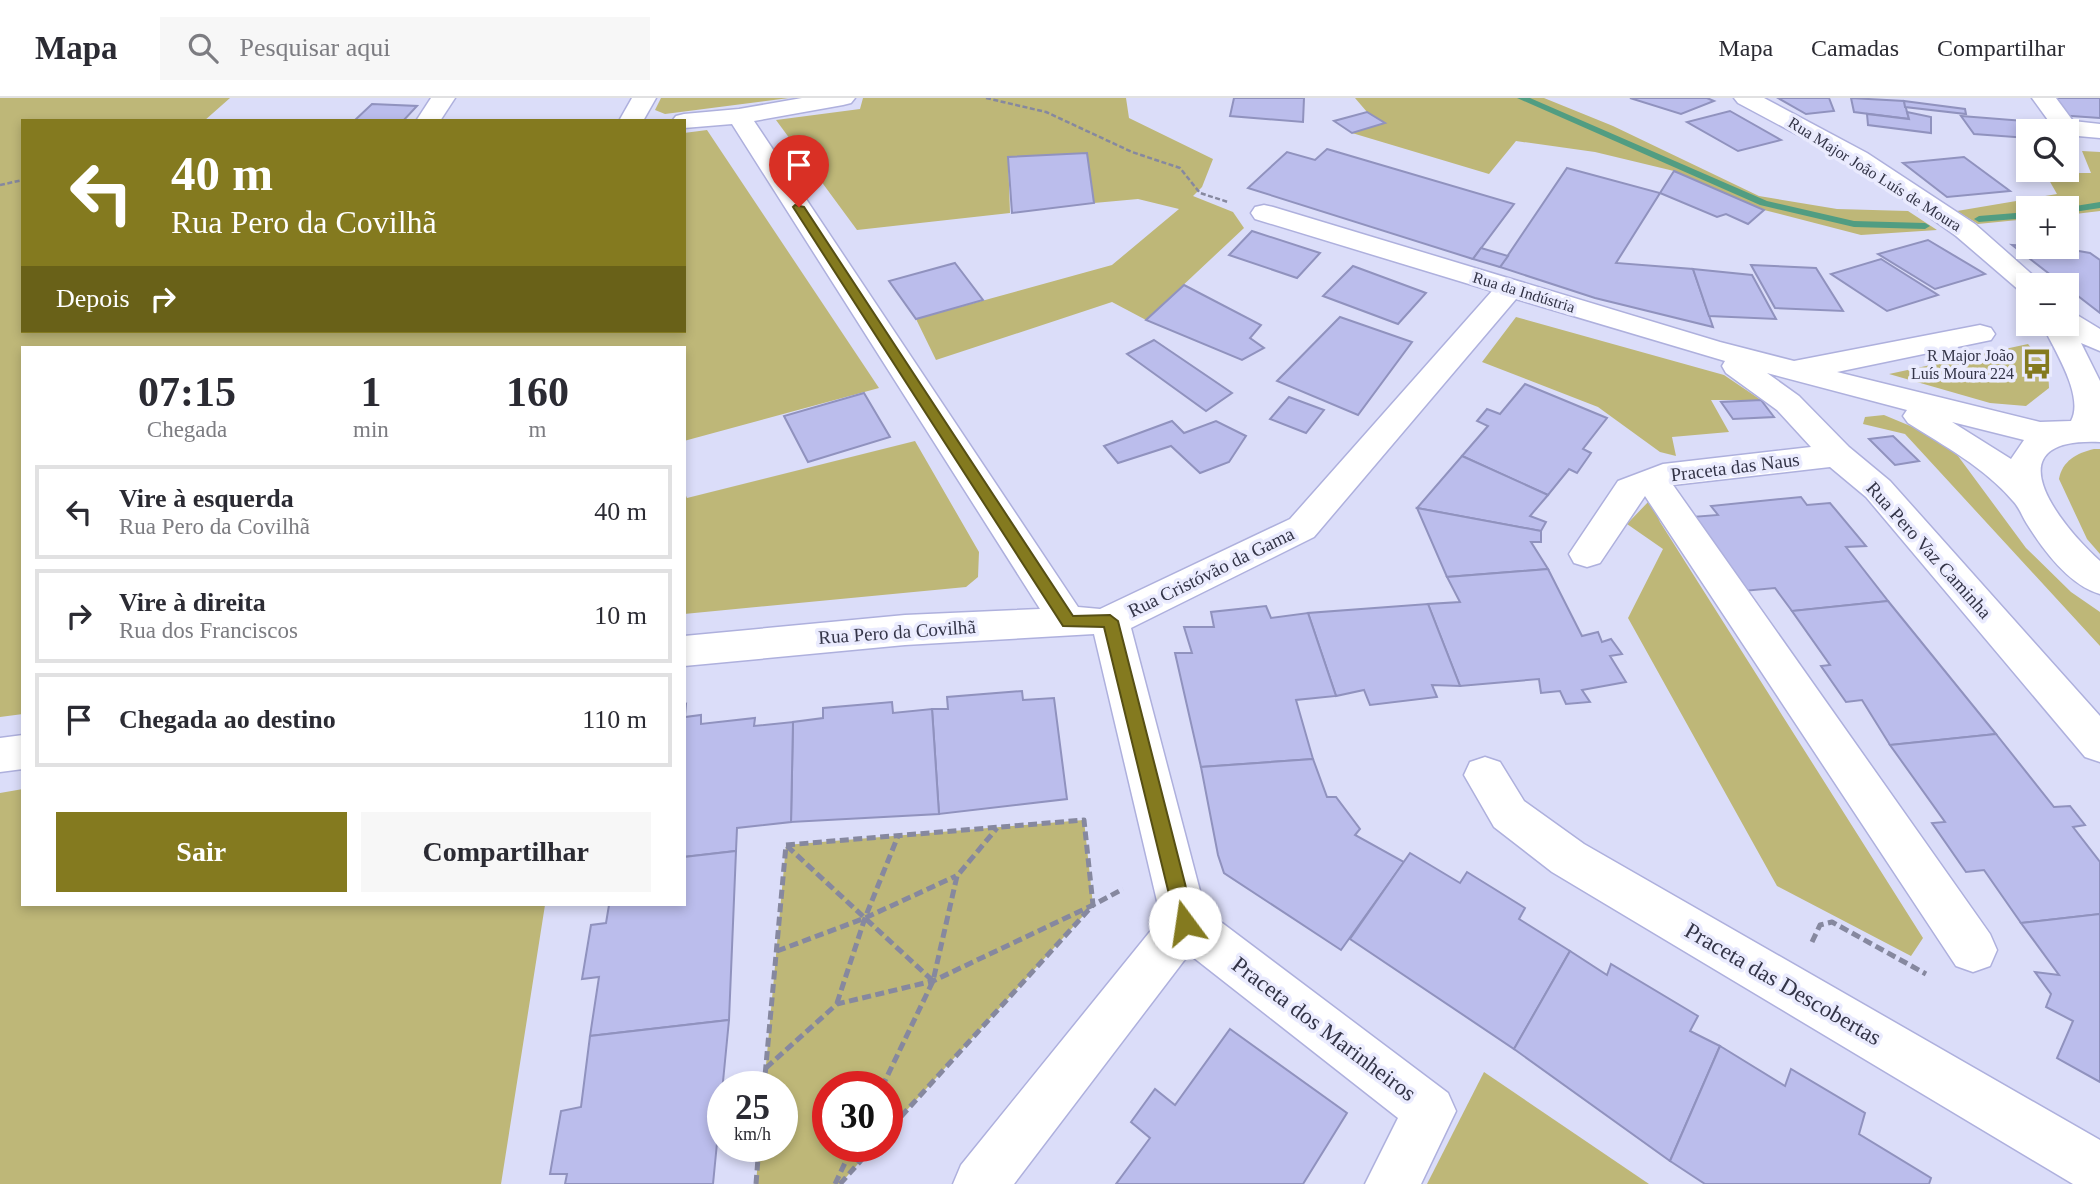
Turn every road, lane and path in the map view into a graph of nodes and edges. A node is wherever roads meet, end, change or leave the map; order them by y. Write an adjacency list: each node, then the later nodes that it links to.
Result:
1 (443, 98): 8 (street)
2 (643, 98): 9 (street)
3 (986, 98): 14 (path)
4 (1746, 98): 15 (street, Rua Major João Luís de Moura)
5 (2044, 98): 11 (street)
6 (843, 99): 7 (street)
7 (739, 116): 10 (street); 33 (street)
8 (429, 119)
9 (632, 119)
10 (686, 121)
11 (2100, 131)
12 (21, 180): 13 (path)
13 (0, 185)
14 (1264, 213): 16 (street, Rua da Indústria)
15 (2018, 273)
16 (1510, 288): 22 (street, Rua da Indústria); 32 (street, Rua Cristóvão da Gama)
17 (2079, 330): 21 (street)
18 (1980, 334): 24 (street, Rua da Indústria)
19 (2063, 336): 26 (street)
20 (2078, 336): 23 (street)
21 (2100, 342)
22 (1709, 348): 24 (street, Rua da Indústria); 27 (street, Rua Pero Vaz Caminha)
23 (2100, 361)
24 (1786, 369): 25 (street, Rua da Indústria)
25 (1860, 389): 26 (street, Rua da Indústria); 29 (street, Rua da Indústria)
26 (2081, 431): 29 (street)
27 (1837, 455): 28 (street, Praceta das Naus); 35 (street, Rua Pero Vaz Caminha)
28 (1652, 480): 30 (street, Praceta das Naus); 47 (street)
29 (2030, 497): 31 (street)
30 (1587, 554)
31 (2100, 582)
32 (1110, 621): 33 (street, Rua Pero da Covilhã); 46 (street, Rua Cristóvão da Gama)
33 (1068, 622): 34 (street, Rua Pero da Covilhã)
34 (686, 651)
35 (2100, 745)
36 (21, 752): 37 (street)
37 (0, 755)
38 (1485, 775): 59 (street, Praceta das Descobertas)
39 (997, 828): 40 (path); 42 (path); 43 (path)
40 (898, 836): 41 (path); 44 (path)
41 (786, 845): 44 (path); 48 (path)
42 (957, 876): 44 (path); 50 (path)
43 (1093, 905): 50 (path); 55 (path)
44 (865, 918): 48 (path); 50 (path); 51 (path)
45 (1832, 922): 49 (path)
46 (1185, 923): 62 (street); 63 (street, Praceta dos Marinheiros)
47 (1973, 950)
48 (777, 951): 52 (path)
49 (1935, 979)
50 (933, 981): 51 (path); 54 (path)
51 (837, 1004): 52 (path)
52 (766, 1068): 53 (path)
53 (766, 1071)
54 (890, 1071)
55 (903, 1114)
56 (758, 1162): 60 (path)
57 (846, 1162): 61 (path)
58 (858, 1162): 61 (path)
59 (2100, 1170)
60 (756, 1184)
61 (837, 1184)
62 (980, 1184)
63 (1392, 1184)

